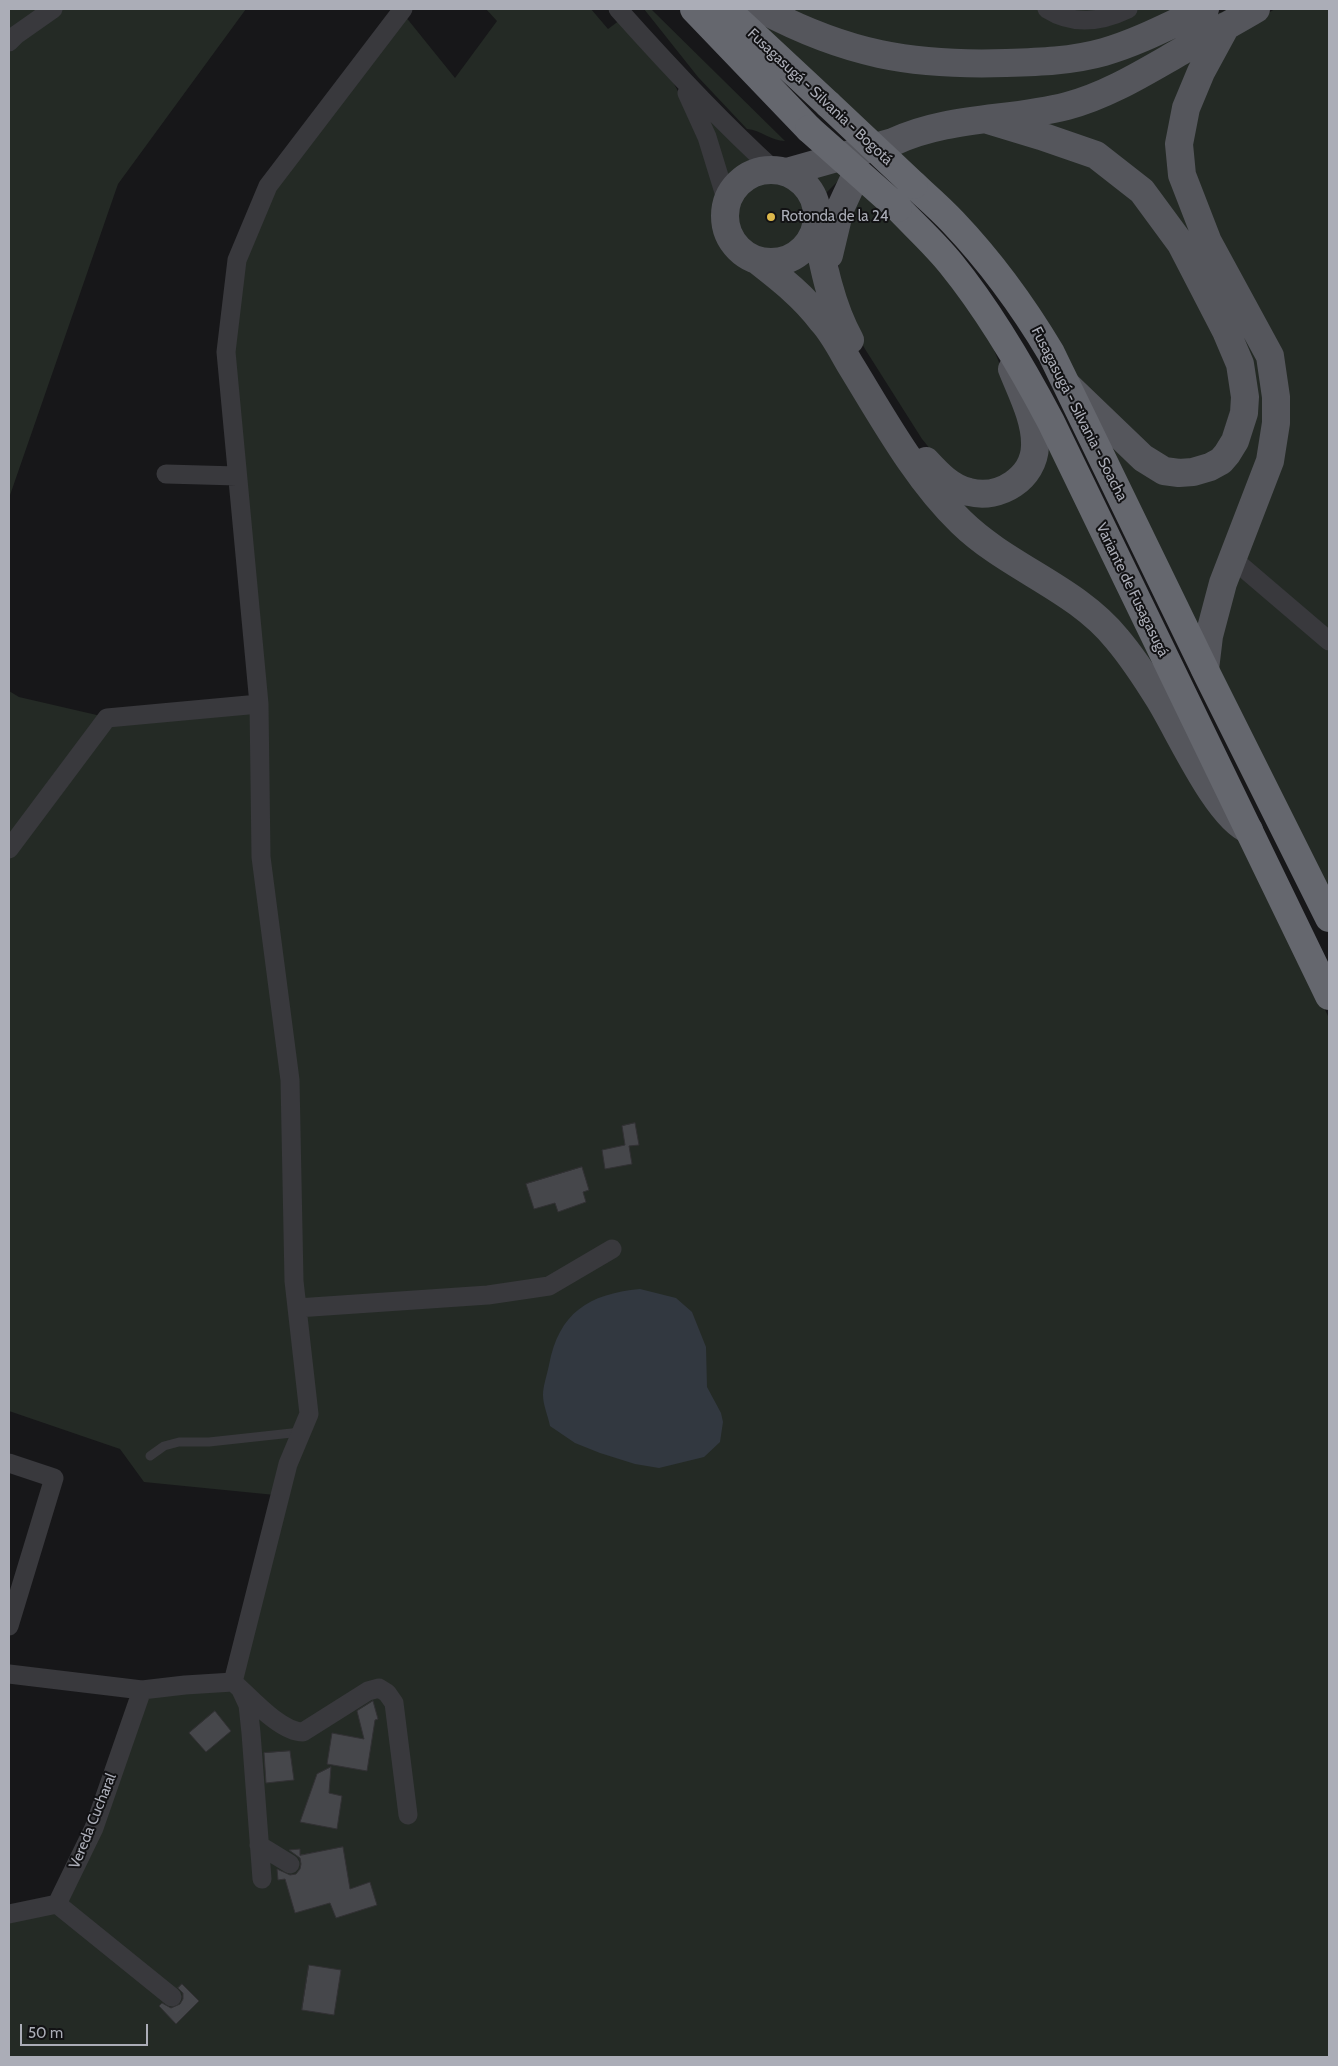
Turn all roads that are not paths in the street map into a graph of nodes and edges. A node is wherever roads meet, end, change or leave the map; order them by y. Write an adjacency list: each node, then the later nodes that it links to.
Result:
1 (53, 9): 12 (street)
2 (403, 9): 27 (street)
3 (618, 9): 13 (street)
4 (694, 9): 20 (highway, Fusagasugá - Silvania - Bogotá, bridge)
5 (726, 9): 18 (highway, Fusagasugá - Silvania - Bogotá, bridge)
6 (761, 9): 9 (main road)
7 (1047, 9): 8 (street)
8 (1128, 9)
9 (1205, 9)
10 (1256, 9): 11 (main road)
11 (1226, 26): 14 (main road); 28 (main road)
12 (9, 42)
13 (678, 76): 16 (street); 19 (street)
14 (985, 119): 15 (main road); 25 (main road)
15 (893, 142): 16 (main road); 17 (main road)
16 (780, 171): 19 (main road); 21 (main road)
17 (852, 181): 21 (main road); 23 (main road)
18 (914, 185): 25 (highway, Fusagasugá - Silvania - Soacha)
19 (727, 202): 22 (main road)
20 (898, 208): 24 (highway, Variante de Fusagasugá)
21 (817, 221): 22 (main road); 23 (main road)
22 (758, 261): 32 (main road)
23 (830, 286): 24 (main road)
24 (998, 330): 32 (highway, Variante de Fusagasugá)
25 (1066, 384): 30 (highway, Fusagasugá - Silvania - Soacha)
26 (166, 474): 27 (street)
27 (238, 476): 31 (street)
28 (1233, 559): 29 (street); 30 (main road)
29 (1329, 641)
30 (1205, 669): 34 (highway)
31 (259, 704): 33 (street); 37 (street)
32 (1249, 831): 35 (highway, Variante de Fusagasugá)
33 (9, 849)
34 (1329, 918)
35 (1329, 996)
36 (612, 1249): 37 (street)
37 (297, 1308): 38 (street)
38 (302, 1432): 39 (lane); 43 (street)
39 (150, 1456)
40 (9, 1464): 41 (street)
41 (9, 1626)
42 (9, 1674): 44 (street)
43 (233, 1682): 44 (street); 45 (street); 46 (street)
44 (142, 1690): 49 (street, Vereda Cucharal)
45 (408, 1815)
46 (259, 1845): 47 (street); 48 (street)
47 (290, 1864)
48 (262, 1880)
49 (57, 1904): 50 (street); 51 (street)
50 (9, 1914)
51 (172, 1997)

